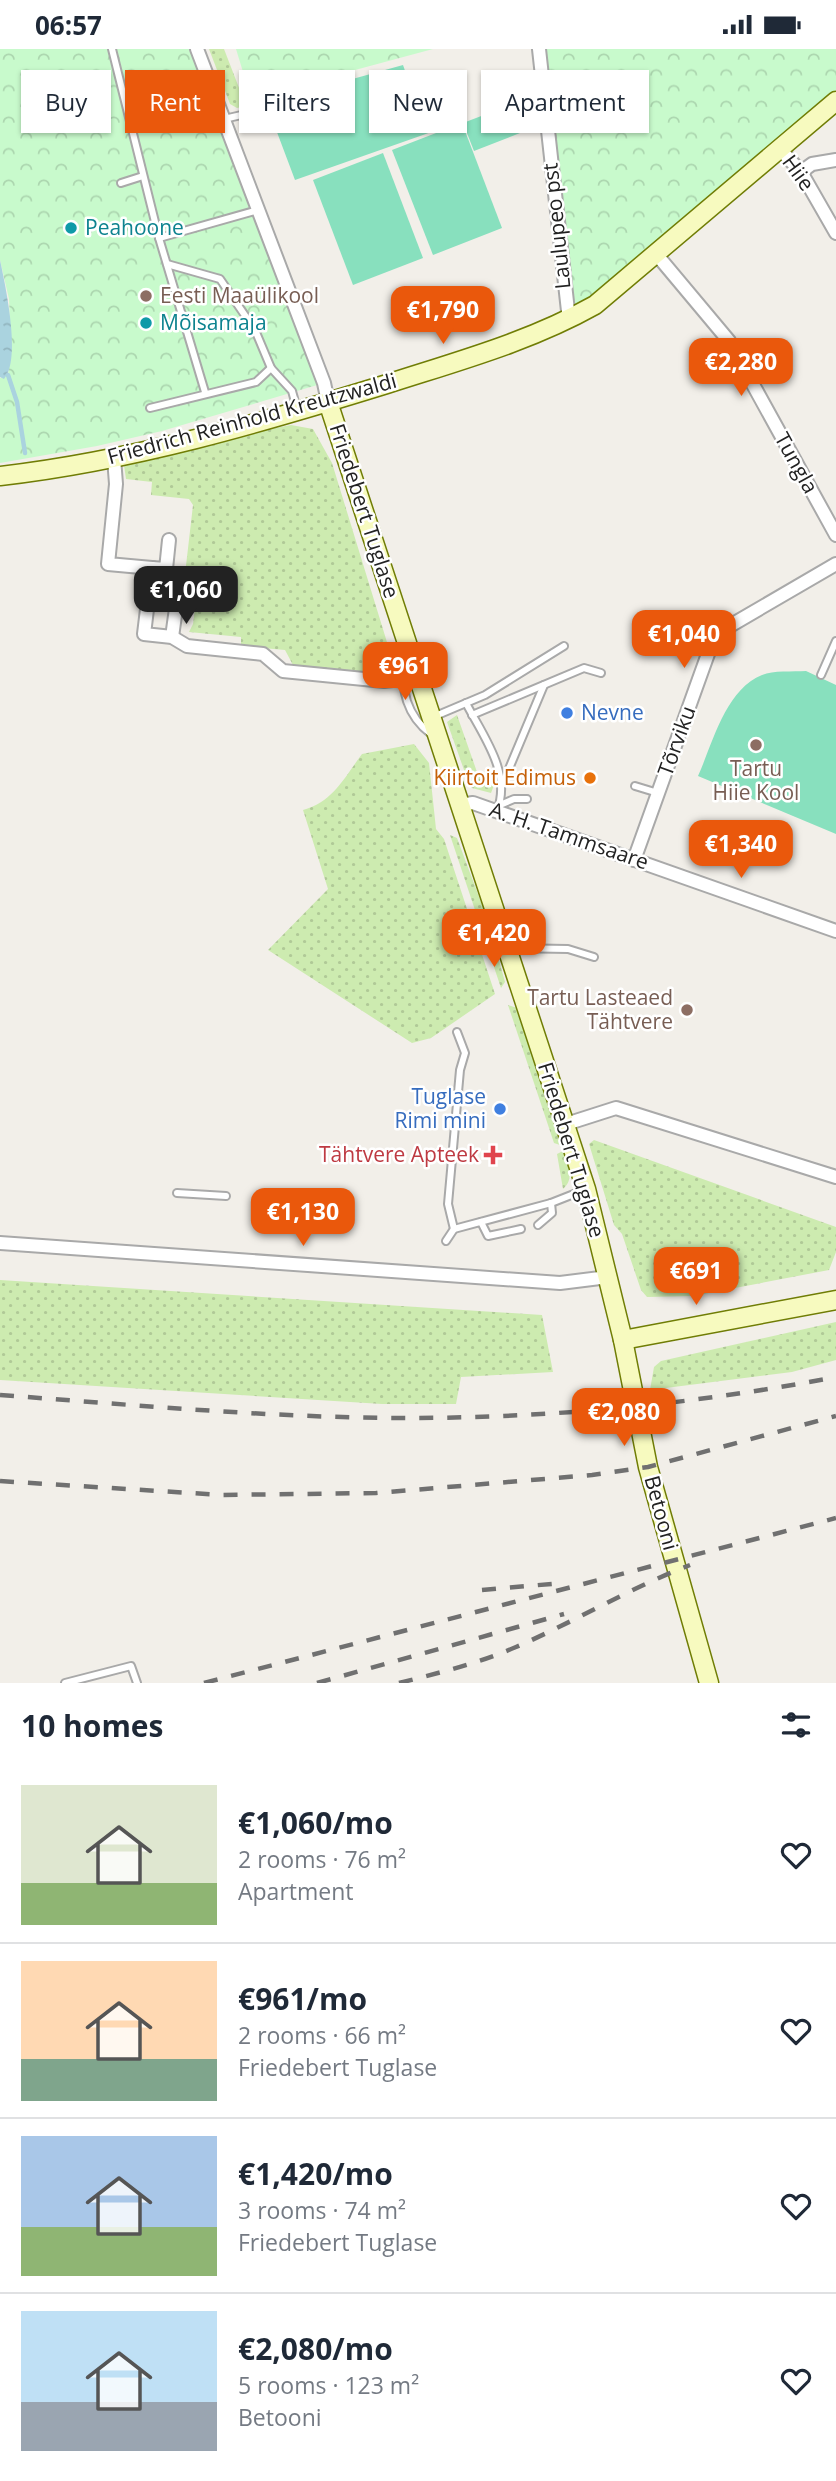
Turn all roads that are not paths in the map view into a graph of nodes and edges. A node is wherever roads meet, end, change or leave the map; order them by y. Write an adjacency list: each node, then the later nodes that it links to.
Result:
1 (112, 49): 10 (lane)
2 (197, 49): 4 (street, Friedebert Tuglase)
3 (539, 49): 17 (street, Laulupeo pst)
4 (205, 70)
5 (836, 101): 7 (street, Friedrich Reinhold Kreutzwaldi)
6 (225, 122): 12 (street, Friedebert Tuglase)
7 (780, 149): 9 (street, Hiie); 15 (street, Friedrich Reinhold Kreutzwaldi)
8 (836, 160): 9 (street)
9 (801, 172): 13 (street, Hiie)
10 (143, 176): 11 (lane); 14 (lane)
11 (121, 183)
12 (259, 210): 14 (lane); 20 (street, Friedebert Tuglase)
13 (836, 233)
14 (159, 238): 16 (lane)
15 (657, 255): 17 (street, Friedrich Reinhold Kreutzwaldi); 25 (street, Tungla)
16 (167, 264): 18 (lane); 19 (lane)
17 (569, 320): 20 (street, Friedrich Reinhold Kreutzwaldi)
18 (271, 368): 19 (lane); 22 (lane)
19 (205, 393): 21 (lane)
20 (328, 402): 22 (street, Friedrich Reinhold Kreutzwaldi); 33 (street, Friedebert Tuglase)
21 (150, 408)
22 (298, 410): 23 (street, Friedrich Reinhold Kreutzwaldi)
23 (114, 458): 24 (street, Friedrich Reinhold Kreutzwaldi); 28 (street)
24 (0, 476)
25 (836, 535)
26 (169, 540): 28 (street)
27 (836, 564): 44 (street, Tõrviku)
28 (152, 568): 30 (street)
29 (178, 594): 30 (street)
30 (172, 636): 36 (street)
31 (836, 641): 35 (lane)
32 (564, 646): 38 (lane)
33 (410, 653): 36 (lane); 40 (street, Friedebert Tuglase)
34 (601, 673): 37 (lane)
35 (821, 675)
36 (401, 678): 41 (lane)
37 (544, 685): 39 (lane); 42 (lane)
38 (466, 703): 39 (lane); 40 (lane)
39 (472, 716): 42 (lane)
40 (431, 718): 41 (street, Friedebert Tuglase)
41 (438, 739): 46 (street, Friedebert Tuglase)
42 (503, 785): 47 (lane)
43 (635, 786): 44 (lane)
44 (658, 793): 48 (street, Tõrviku)
45 (527, 799): 47 (lane)
46 (459, 805): 47 (street, A. H. Tammsaare); 50 (street, Friedebert Tuglase)
47 (498, 808): 48 (street, A. H. Tammsaare)
48 (634, 860): 49 (street, A. H. Tammsaare)
49 (836, 932)
50 (507, 948): 51 (lane); 53 (street, Friedebert Tuglase)
51 (594, 957)
52 (457, 1031): 62 (lane)
53 (566, 1124): 54 (street); 55 (street, Friedebert Tuglase)
54 (836, 1177)
55 (586, 1189): 58 (lane); 65 (street, Friedebert Tuglase)
56 (177, 1193): 57 (lane)
57 (226, 1196)
58 (551, 1203): 59 (lane); 60 (lane)
59 (481, 1222): 61 (lane); 62 (lane)
60 (538, 1225)
61 (521, 1229)
62 (454, 1230): 63 (lane)
63 (446, 1241)
64 (0, 1243): 65 (street)
65 (608, 1277): 67 (street, Friedebert Tuglase)
66 (836, 1300): 67 (street)
67 (623, 1340): 70 (street, Betooni)
68 (65, 1683): 69 (lane)
69 (136, 1683)
70 (709, 1683)

